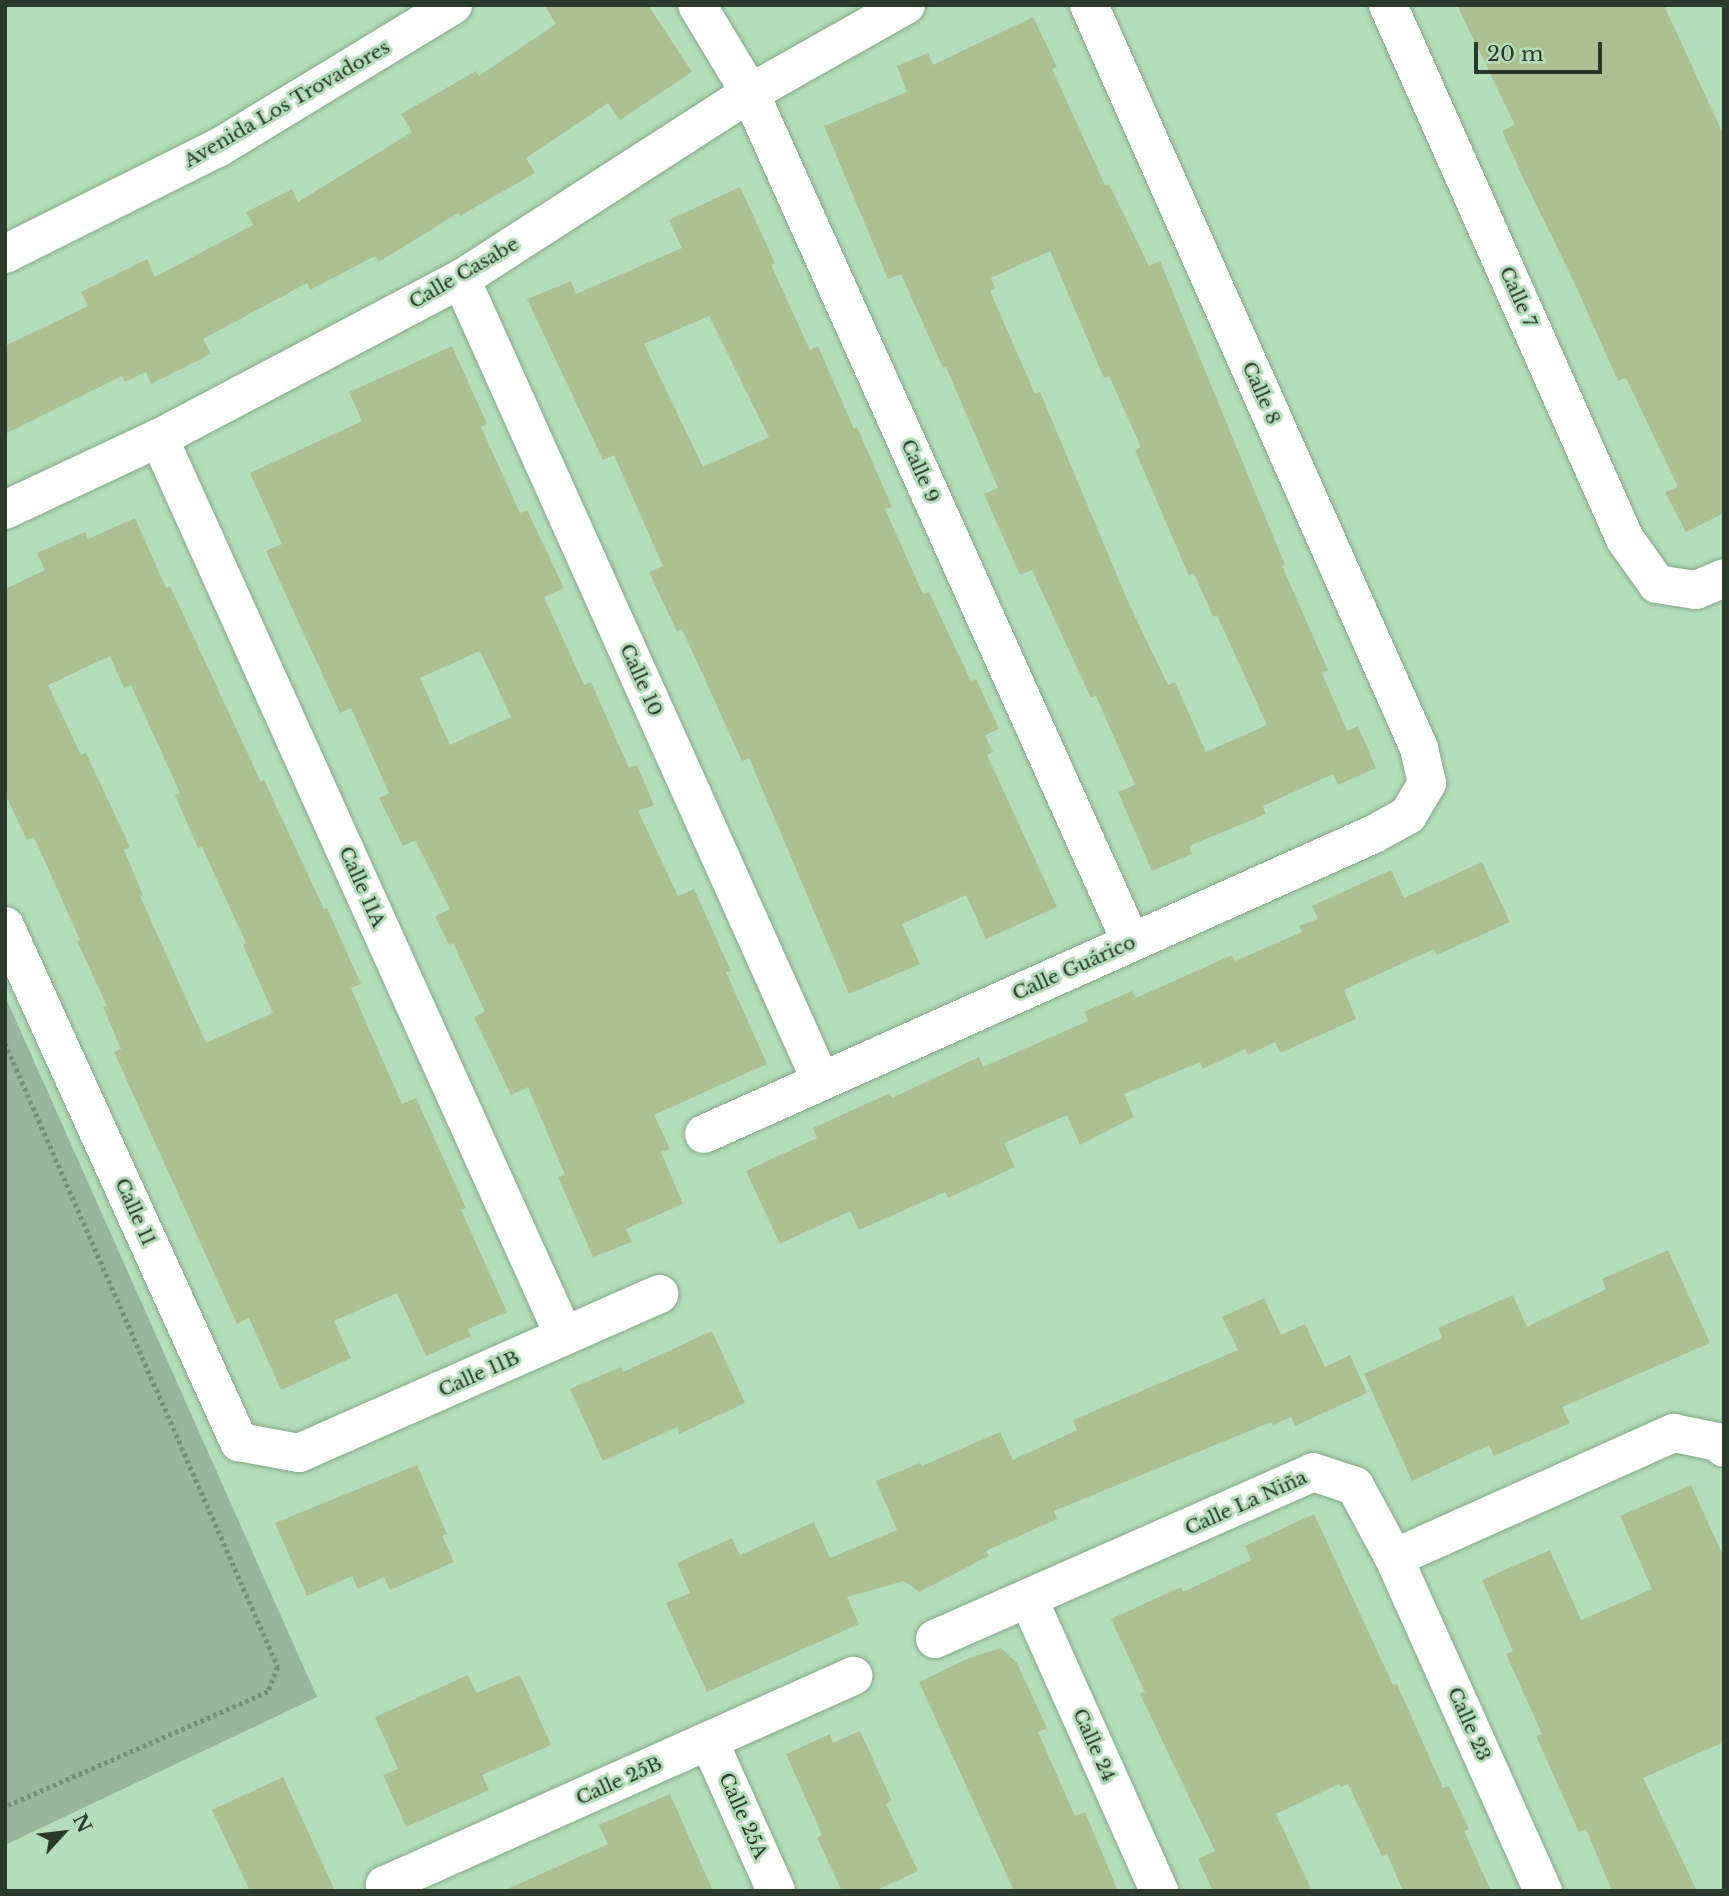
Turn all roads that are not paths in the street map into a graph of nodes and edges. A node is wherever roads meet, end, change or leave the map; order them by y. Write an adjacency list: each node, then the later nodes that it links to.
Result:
1 (453, 5): 7 (street, Avenida Los Trovadores)
2 (697, 5): 6 (street, Calle 9)
3 (906, 5): 6 (street, Calle Casabe)
4 (1089, 5): 12 (street, Calle 8)
5 (1388, 5): 11 (street, Calle 7)
6 (750, 93): 8 (street, Calle Casabe); 14 (street, Calle 9)
7 (5, 254)
8 (460, 279): 9 (street, Calle Casabe); 15 (street, Calle 10)
9 (159, 438): 10 (street, Calle Casabe); 18 (street, Calle 11A)
10 (5, 510)
11 (1724, 578)
12 (1427, 783): 14 (street, Calle Guárico)
13 (5, 926): 20 (street, Calle 11)
14 (1131, 943): 15 (street, Calle Guárico)
15 (821, 1081): 16 (street, Calle Guárico)
16 (704, 1134)
17 (660, 1294): 18 (street, Calle 11B)
18 (564, 1336): 20 (street, Calle 11B)
19 (1721, 1445): 21 (street)
20 (299, 1453)
21 (1394, 1558): 22 (street, Calle La Niña); 29 (street, Calle 23)
22 (1029, 1600): 23 (street, Calle La Niña); 28 (street, Calle 24)
23 (935, 1639)
24 (853, 1676): 25 (street, Calle 25B)
25 (709, 1741): 26 (street, Calle 25B); 27 (street, Calle 25A)
26 (387, 1888)
27 (776, 1891)
28 (1159, 1891)
29 (1543, 1891)

